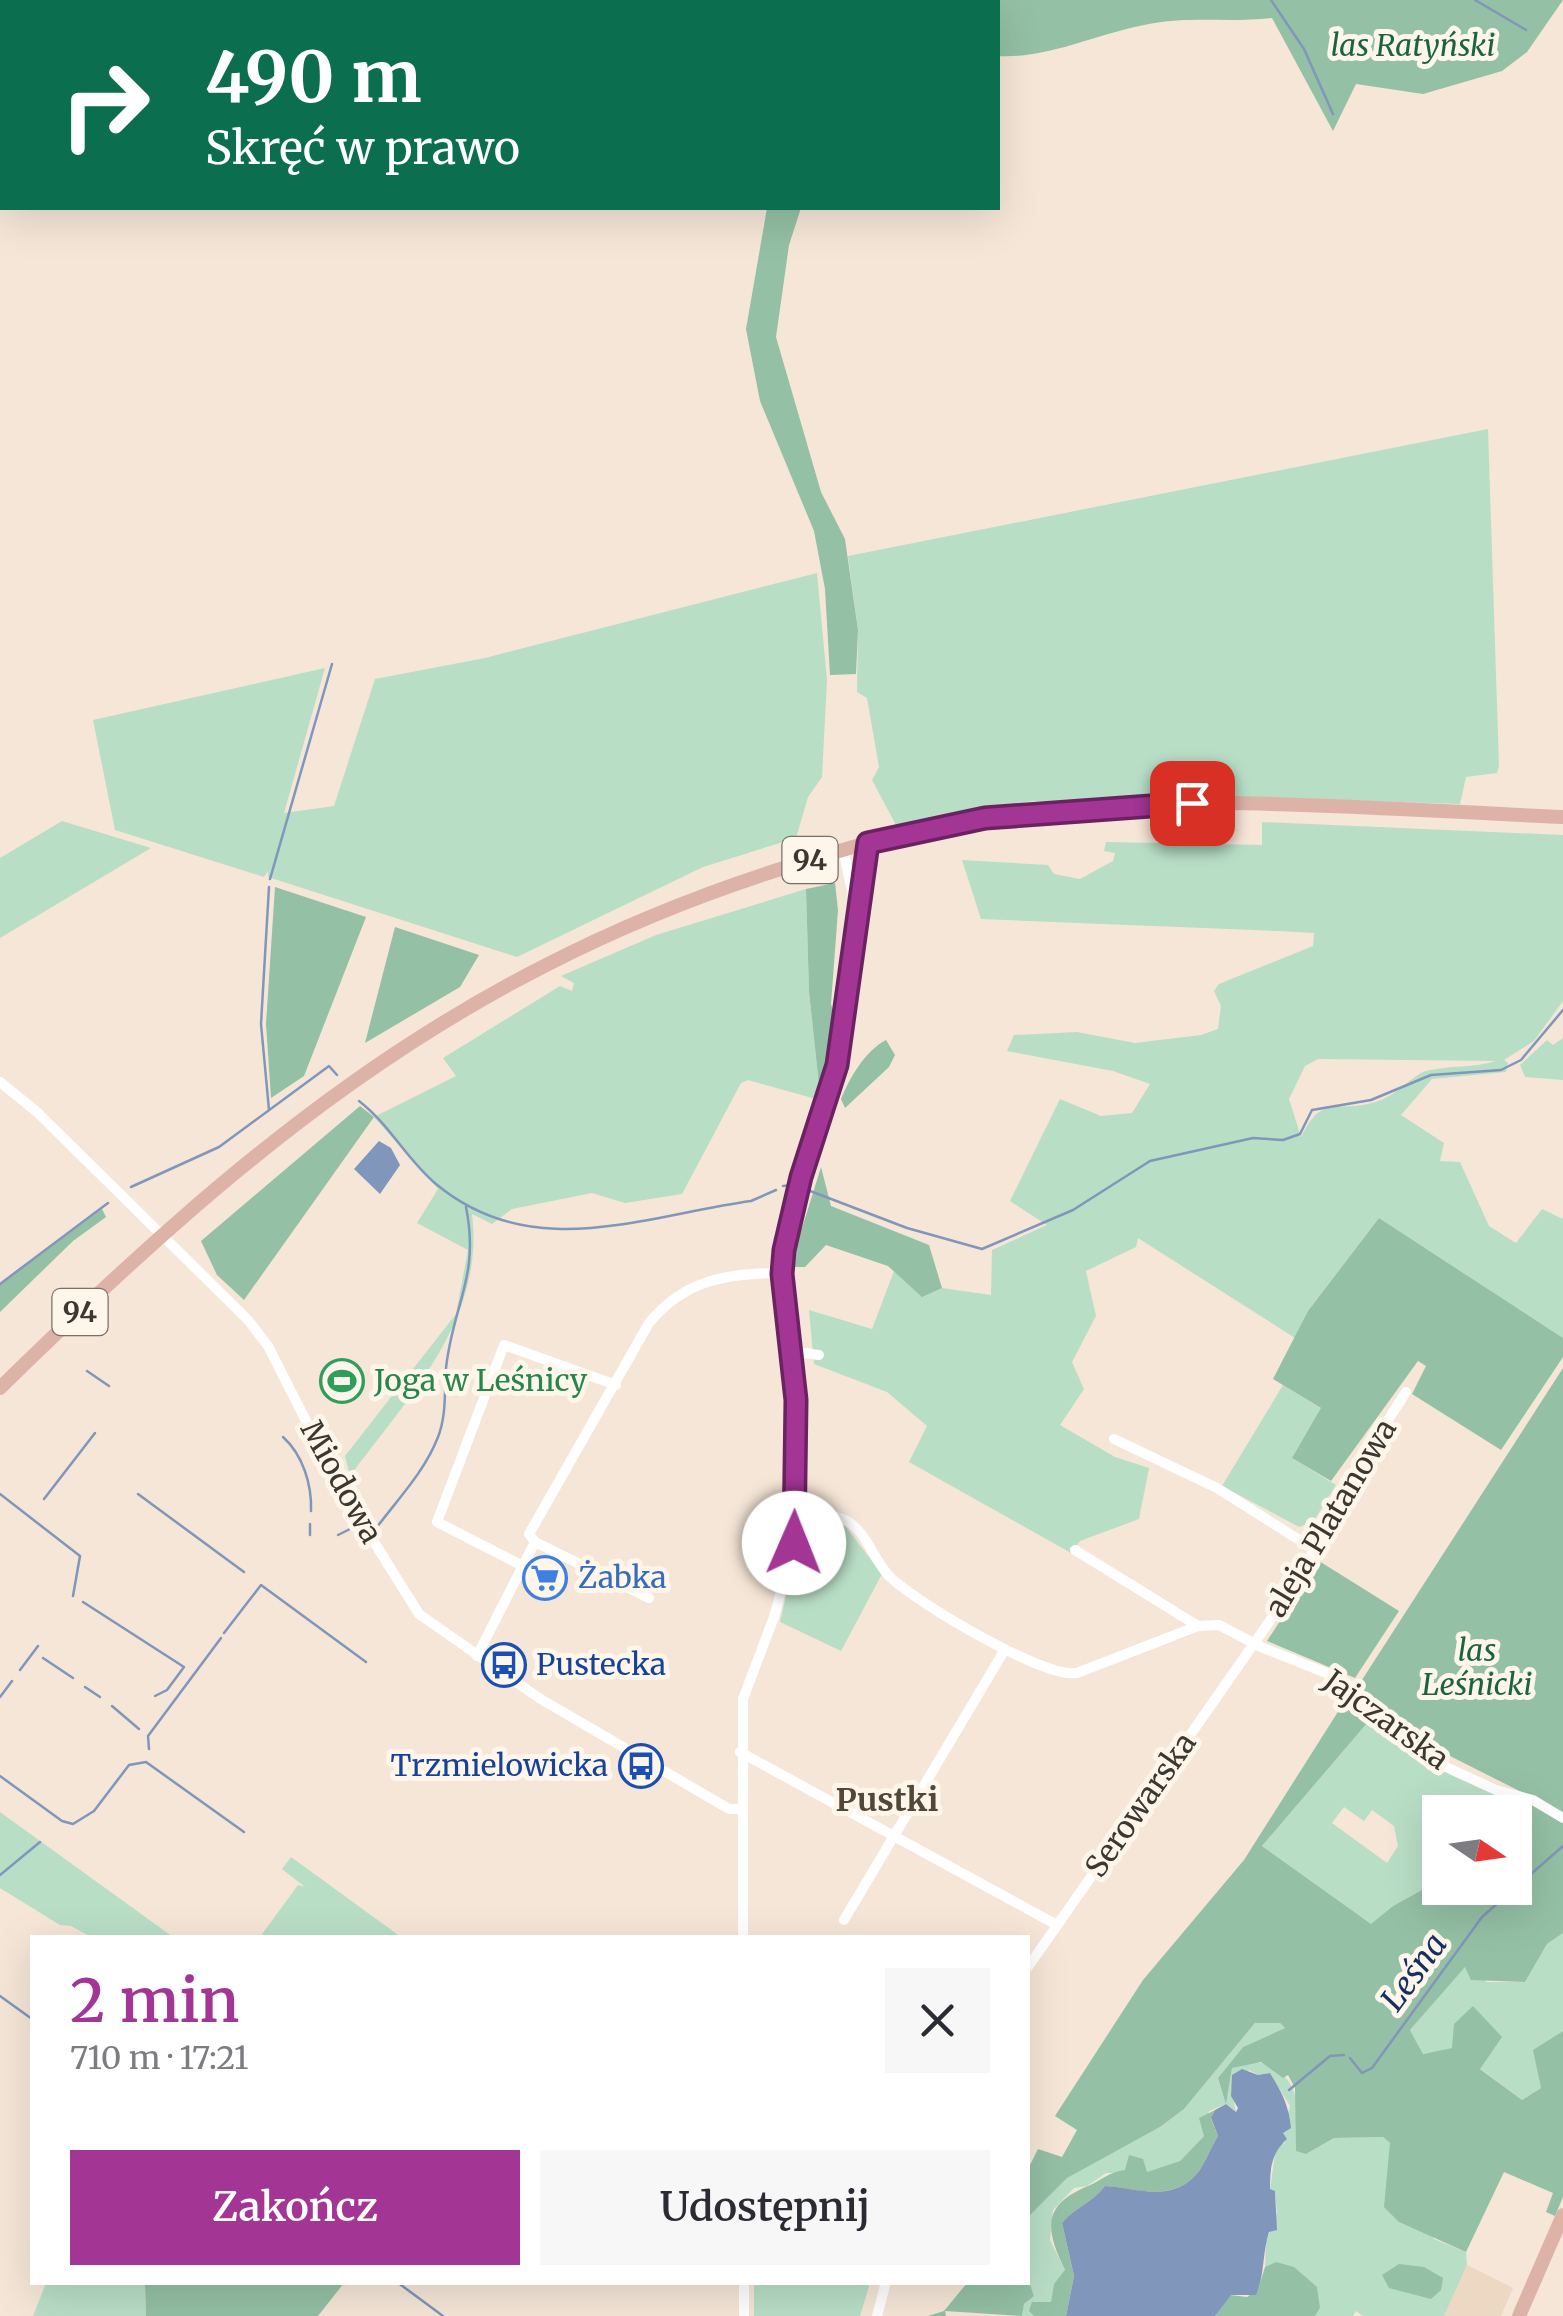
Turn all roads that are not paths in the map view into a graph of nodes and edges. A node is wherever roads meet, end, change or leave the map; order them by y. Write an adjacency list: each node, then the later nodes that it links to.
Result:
1 (1563, 818): 2 (main road, 94)
2 (868, 843): 3 (main road, 94); 4 (street)
3 (844, 849): 4 (street); 6 (main road, 94)
4 (857, 916): 7 (street)
5 (0, 1082): 6 (street, Miodowa)
6 (161, 1238): 11 (main road, 94); 23 (street, Miodowa)
7 (782, 1274): 8 (street); 10 (street)
8 (790, 1351): 9 (street); 14 (street)
9 (819, 1355)
10 (616, 1385): 15 (street); 18 (street)
11 (0, 1388)
12 (1406, 1392): 16 (street, aleja Platanowa)
13 (1114, 1439): 16 (street)
14 (794, 1519): 22 (street); 24 (street)
15 (534, 1542): 18 (street); 19 (street)
16 (1312, 1548): 21 (street, aleja Platanowa)
17 (1075, 1550): 20 (street, Jajczarska)
18 (523, 1566): 23 (street)
19 (649, 1598)
20 (1198, 1626): 21 (street, Jajczarska); 22 (street)
21 (1255, 1644): 26 (street, Jajczarska); 29 (street, Serowarska)
22 (1004, 1651): 27 (street)
23 (477, 1656): 25 (street, Miodowa)
24 (740, 1752): 25 (street); 27 (street)
25 (741, 1810): 30 (street)
26 (1563, 1818)
27 (894, 1834): 28 (street); 29 (street)
28 (844, 1920)
29 (1057, 1924): 31 (street, Serowarska)
30 (742, 1935)
31 (1030, 1963)
32 (1563, 2215): 37 (main road)
33 (744, 2285): 35 (street)
34 (885, 2285): 36 (street)
35 (744, 2316)
36 (877, 2316)
37 (1519, 2316)

